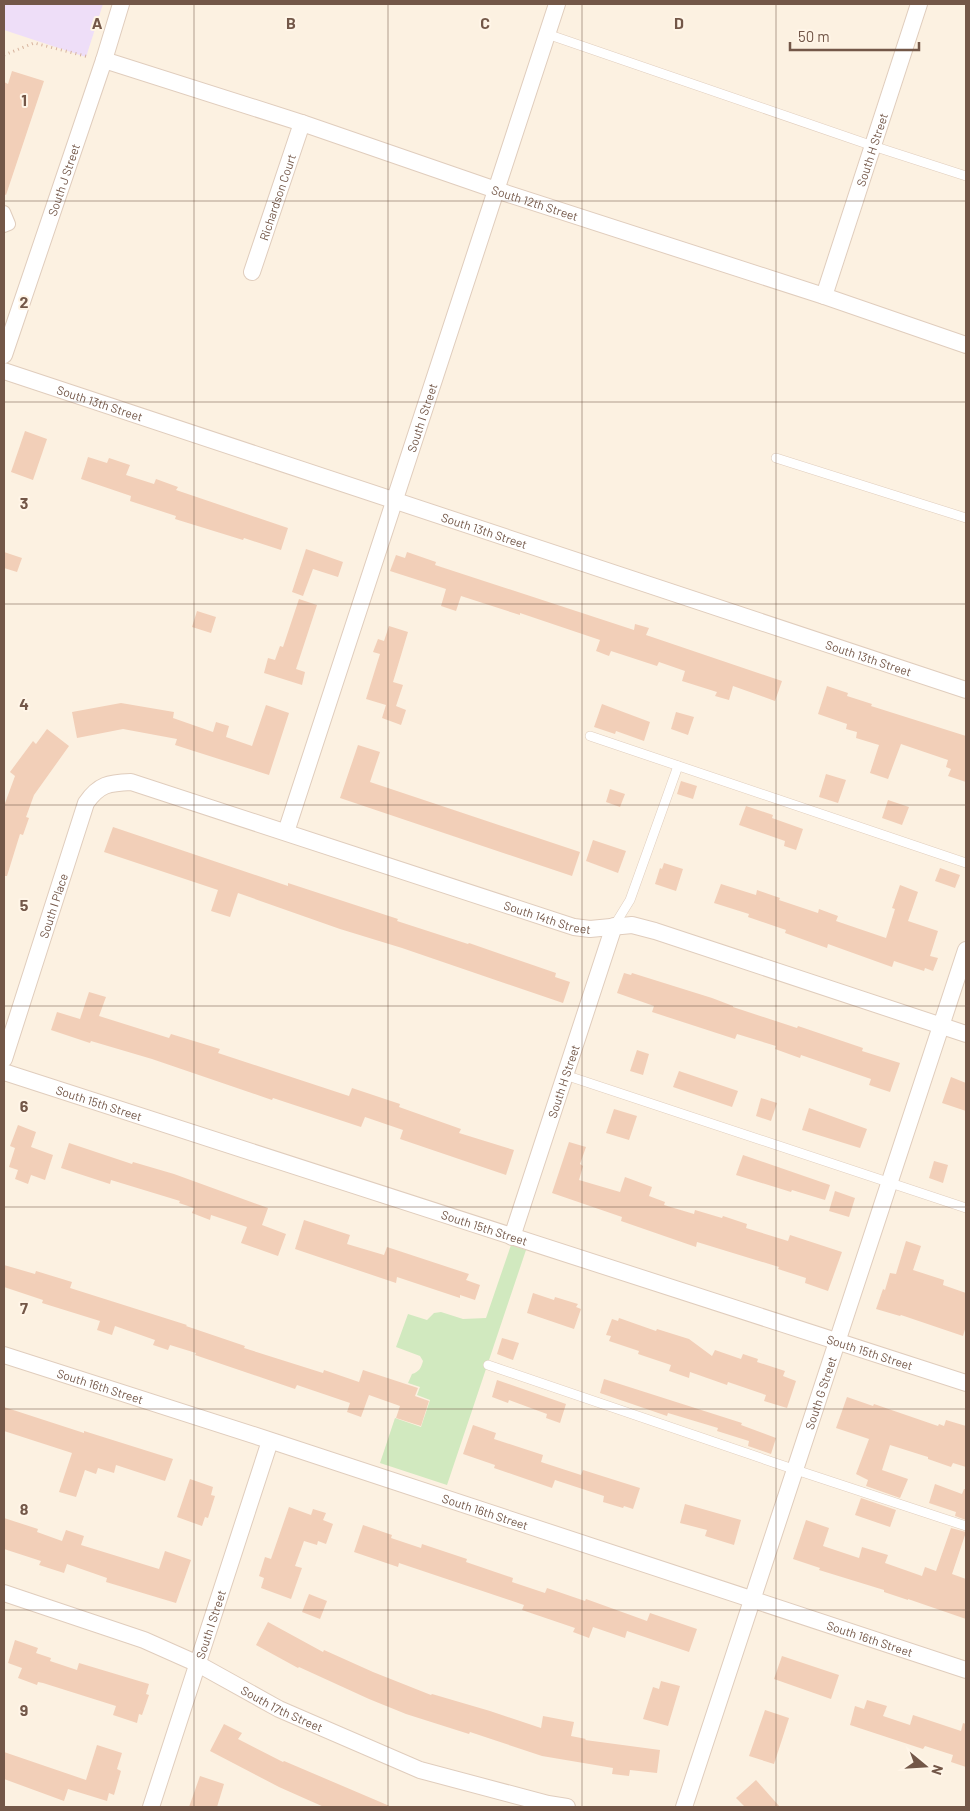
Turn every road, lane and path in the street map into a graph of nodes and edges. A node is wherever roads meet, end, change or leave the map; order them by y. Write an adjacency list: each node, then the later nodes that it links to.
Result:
1 (121, 4): 6 (street, South J Street)
2 (557, 4): 4 (street, South I Street)
3 (919, 4): 8 (street, South H Street)
4 (547, 34): 8 (lane); 10 (street, South I Street)
5 (4, 55): 6 (path)
6 (104, 60): 7 (street, South 12th Street); 16 (street, South J Street)
7 (302, 123): 10 (street, South 12th Street); 13 (street, Richardson Court)
8 (873, 146): 9 (lane); 14 (street, South H Street)
9 (966, 176)
10 (496, 190): 14 (street, South 12th Street); 19 (street, South I Street)
11 (4, 212): 12 (street)
12 (4, 226)
13 (252, 272)
14 (824, 296): 15 (street, South 12th Street)
15 (966, 345)
16 (4, 354)
17 (4, 371): 19 (street, South 13th Street)
18 (776, 458): 20 (lane)
19 (395, 500): 21 (street, South 13th Street); 25 (street, South I Street)
20 (966, 518)
21 (966, 690)
22 (590, 736): 23 (lane)
23 (678, 766): 26 (lane); 27 (lane)
24 (131, 782): 25 (street, South 14th Street); 31 (street, South I Place)
25 (286, 832): 27 (street, South 14th Street)
26 (966, 863)
27 (614, 926): 29 (street, South 14th Street); 33 (street, South H Street)
28 (966, 950): 29 (street, South G Street)
29 (941, 1026): 30 (street, South 14th Street); 34 (street, South G Street)
30 (966, 1034)
31 (4, 1059)
32 (4, 1072): 36 (street, South 15th Street)
33 (565, 1075): 34 (lane); 36 (street, South H Street)
34 (890, 1182): 35 (lane); 37 (street, South G Street)
35 (966, 1208)
36 (512, 1237): 37 (street, South 15th Street)
37 (838, 1341): 40 (street, South 15th Street); 42 (street, South G Street)
38 (4, 1355): 41 (street, South 16th Street)
39 (488, 1365): 42 (lane)
40 (966, 1382)
41 (270, 1441): 45 (street, South 16th Street); 46 (street, South I Street)
42 (796, 1470): 43 (lane); 45 (street, South G Street)
43 (966, 1526)
44 (4, 1593): 46 (street, South 17th Street)
45 (753, 1599): 47 (street, South 16th Street); 50 (street, South G Street)
46 (198, 1664): 48 (street, South I Street); 49 (street, South 17th Street)
47 (966, 1670)
48 (151, 1807)
49 (567, 1807)
50 (684, 1807)

